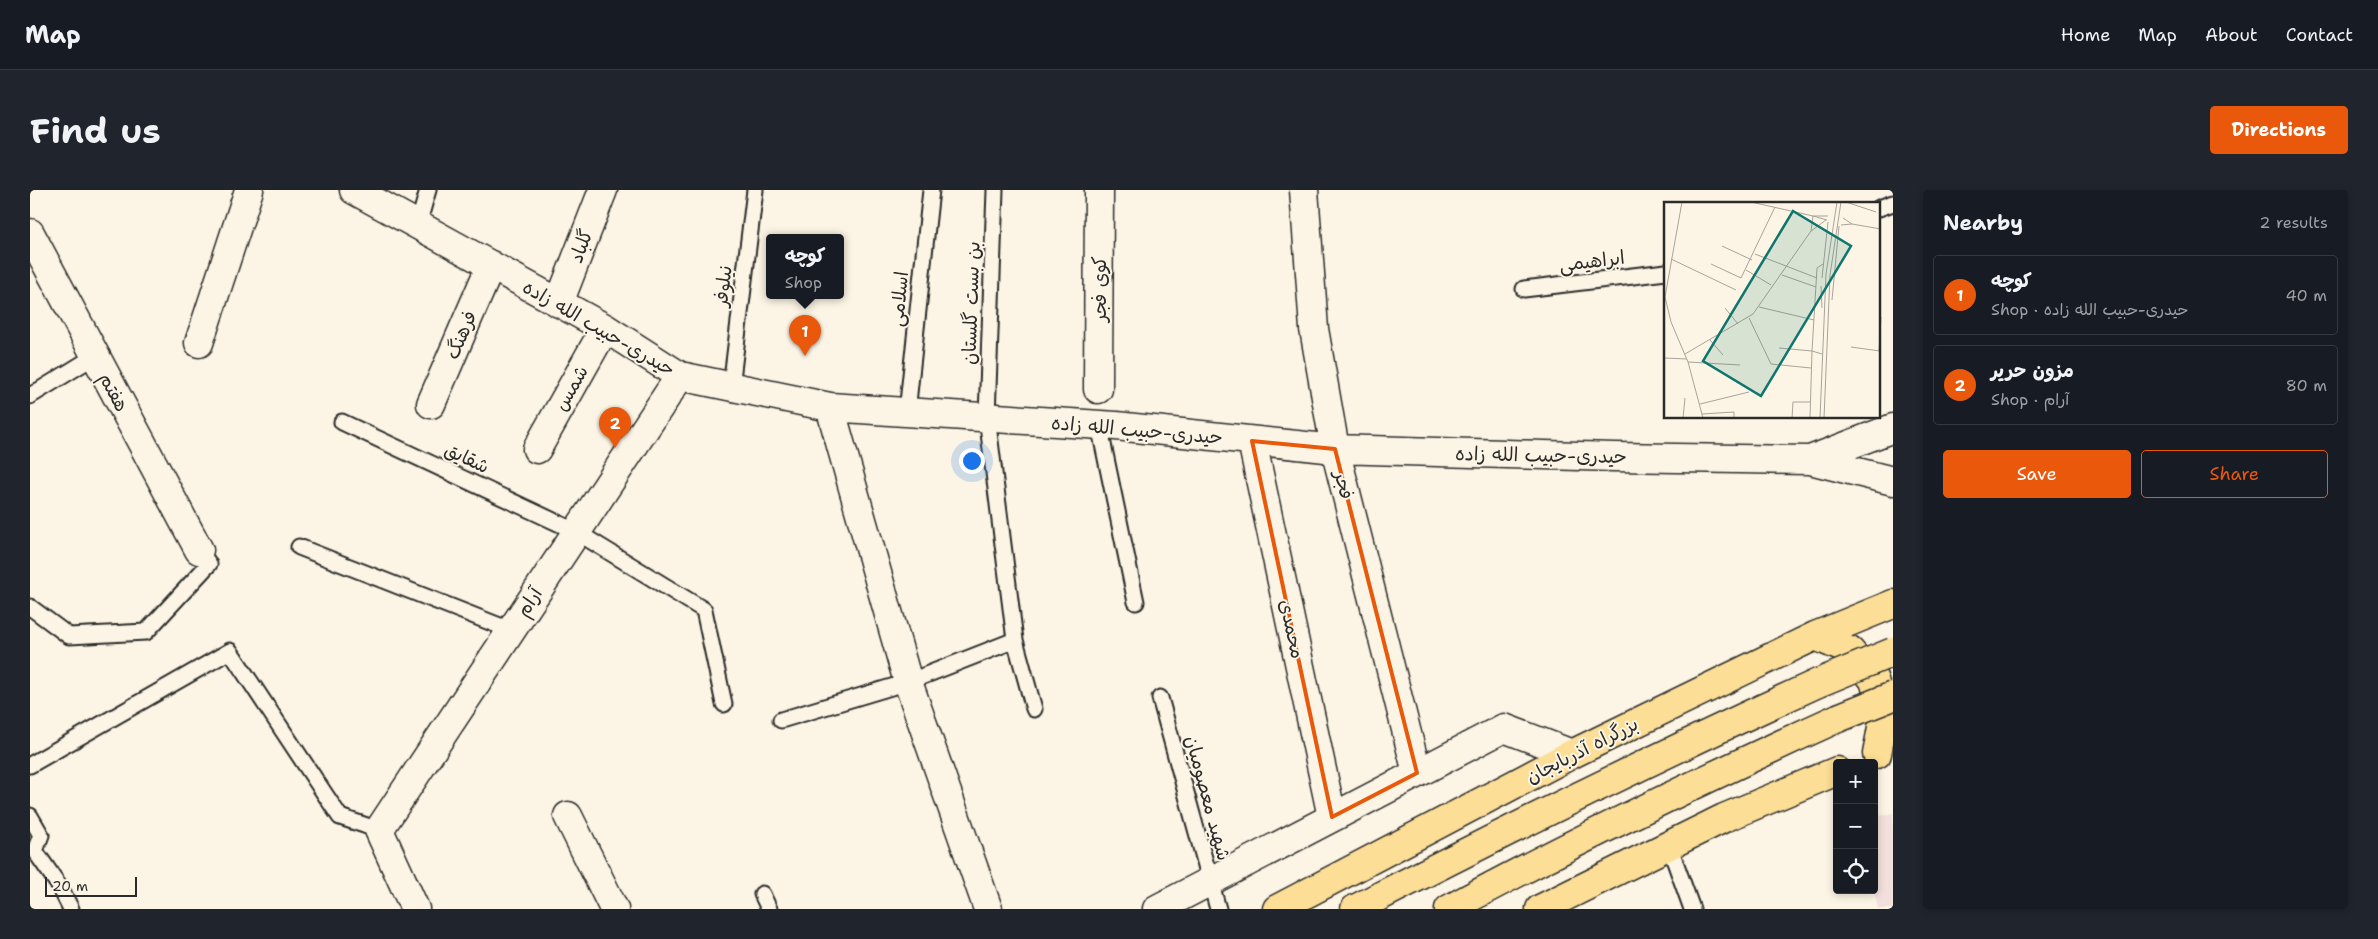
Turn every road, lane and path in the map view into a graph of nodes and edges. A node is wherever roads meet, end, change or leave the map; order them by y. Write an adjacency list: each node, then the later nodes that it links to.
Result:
1 (249, 190): 19 (street)
2 (354, 190): 12 (street, حیدری-حبیب الله زاده)
3 (428, 190): 12 (lane)
4 (603, 190): 17 (street, گلباد)
5 (754, 190): 22 (lane, نیلوفر)
6 (931, 190): 27 (lane, اسلامی)
7 (996, 190): 28 (lane, بن بست گلستان)
8 (1099, 190): 23 (street, کوی فجر)
9 (1304, 190): 34 (street, فجر)
10 (1893, 204): 11 (lane)
11 (1880, 208)
12 (418, 225): 14 (street, حیدری-حبیب الله زاده)
13 (30, 233): 20 (street, هفتم)
14 (490, 265): 17 (street, حیدری-حبیب الله زاده); 25 (street, فرهنگ)
15 (1664, 272): 16 (lane, ابراهیمی)
16 (1524, 289)
17 (559, 303): 18 (street, حیدری-حبیب الله زاده)
18 (605, 328): 21 (street, حیدری-حبیب الله زاده); 33 (street, شمس)
19 (200, 343)
20 (96, 356): 24 (lane); 39 (street, هفتم)
21 (680, 376): 22 (street, حیدری-حبیب الله زاده); 37 (street, آرام)
22 (731, 386): 26 (street, حیدری-حبیب الله زاده)
23 (1098, 389)
24 (30, 396)
25 (432, 404)
26 (830, 407): 27 (street, حیدری-حبیب الله زاده); 47 (street)
27 (907, 412): 28 (street, حیدری-حبیب الله زاده)
28 (987, 418): 30 (street, حیدری-حبیب الله زاده); 45 (lane, بن بست گلستان)
29 (342, 422): 37 (lane, شقایق)
30 (1099, 424): 32 (street, حیدری-حبیب الله زاده); 40 (lane)
31 (1893, 428): 35 (street, حیدری-حبیب الله زاده)
32 (1252, 441): 34 (street, حیدری-حبیب الله زاده); 60 (street, محمدی)
33 (536, 449)
34 (1334, 449): 35 (street, حیدری-حبیب الله زاده); 57 (street, فجر)
35 (1810, 460): 36 (street)
36 (1893, 481)
37 (575, 530): 43 (street, آرام); 50 (lane, شقایق)
38 (299, 547): 43 (lane)
39 (199, 550): 42 (lane)
40 (1136, 602)
41 (1893, 604): 44 (highway, بزرگراه آذربایجان)
42 (30, 607)
43 (510, 630): 61 (street, آرام)
44 (1816, 636): 53 (highway, بزرگراه آذربایجان); 54 (highway)
45 (1015, 640): 47 (lane); 51 (lane, بن بست گلستان)
46 (1893, 652): 73 (highway, بزرگراه آذربایجان, bridge)
47 (908, 682): 52 (lane); 69 (street)
48 (1893, 696): 74 (highway, bridge)
49 (1160, 698): 63 (lane, شهید معصومیان)
50 (724, 704)
51 (1034, 709)
52 (781, 720)
53 (1572, 754): 57 (street); 72 (highway, بزرگراه آذربایجان)
54 (1875, 754)
55 (30, 765): 61 (lane)
56 (1833, 773): 62 (highway)
57 (1417, 774): 60 (street)
58 (30, 816): 65 (lane)
59 (568, 816): 67 (street)
60 (1332, 817): 63 (street)
61 (379, 830): 66 (street)
62 (1669, 845): 75 (highway); 76 (lane)
63 (1210, 881): 70 (street); 71 (lane, شهید معصومیان)
64 (762, 894): 68 (lane)
65 (71, 909)
66 (416, 909)
67 (614, 909)
68 (769, 909)
69 (988, 909)
70 (1157, 909)
71 (1218, 909)
72 (1277, 909)
73 (1355, 909)
74 (1449, 909)
75 (1540, 909)
76 (1692, 909)

